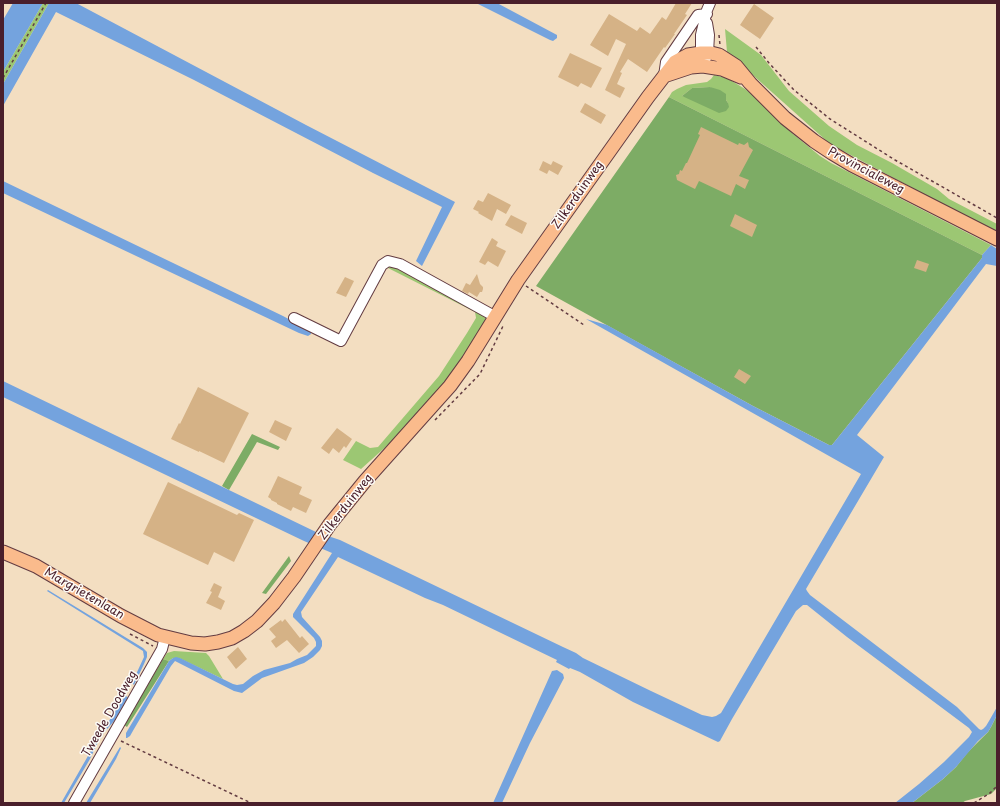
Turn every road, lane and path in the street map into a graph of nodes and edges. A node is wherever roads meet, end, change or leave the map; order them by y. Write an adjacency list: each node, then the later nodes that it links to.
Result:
1 (46, 3): 8 (path)
2 (710, 3): 3 (street)
3 (707, 14): 5 (street); 7 (street, Zilkerduinweg)
4 (756, 47): 10 (path)
5 (704, 53): 6 (street); 7 (main road, Zilkerduinweg); 9 (main road, Provincialeweg)
6 (703, 66): 7 (main road); 9 (main road, Provincialeweg)
7 (664, 76): 12 (main road, Zilkerduinweg)
8 (3, 78)
9 (750, 83): 11 (main road, Provincialeweg)
10 (997, 218)
11 (997, 239)
12 (518, 280): 13 (main road, Zilkerduinweg); 15 (path)
13 (496, 317): 14 (street); 17 (main road, Zilkerduinweg)
14 (294, 318)
15 (584, 325)
16 (3, 552): 17 (main road, Margrietenlaan)
17 (165, 638): 18 (street, Tweede Doodweg)
18 (112, 737): 20 (street, Tweede Doodweg); 21 (path)
19 (997, 786): 22 (path)
20 (74, 803)
21 (251, 803)
22 (974, 803)

